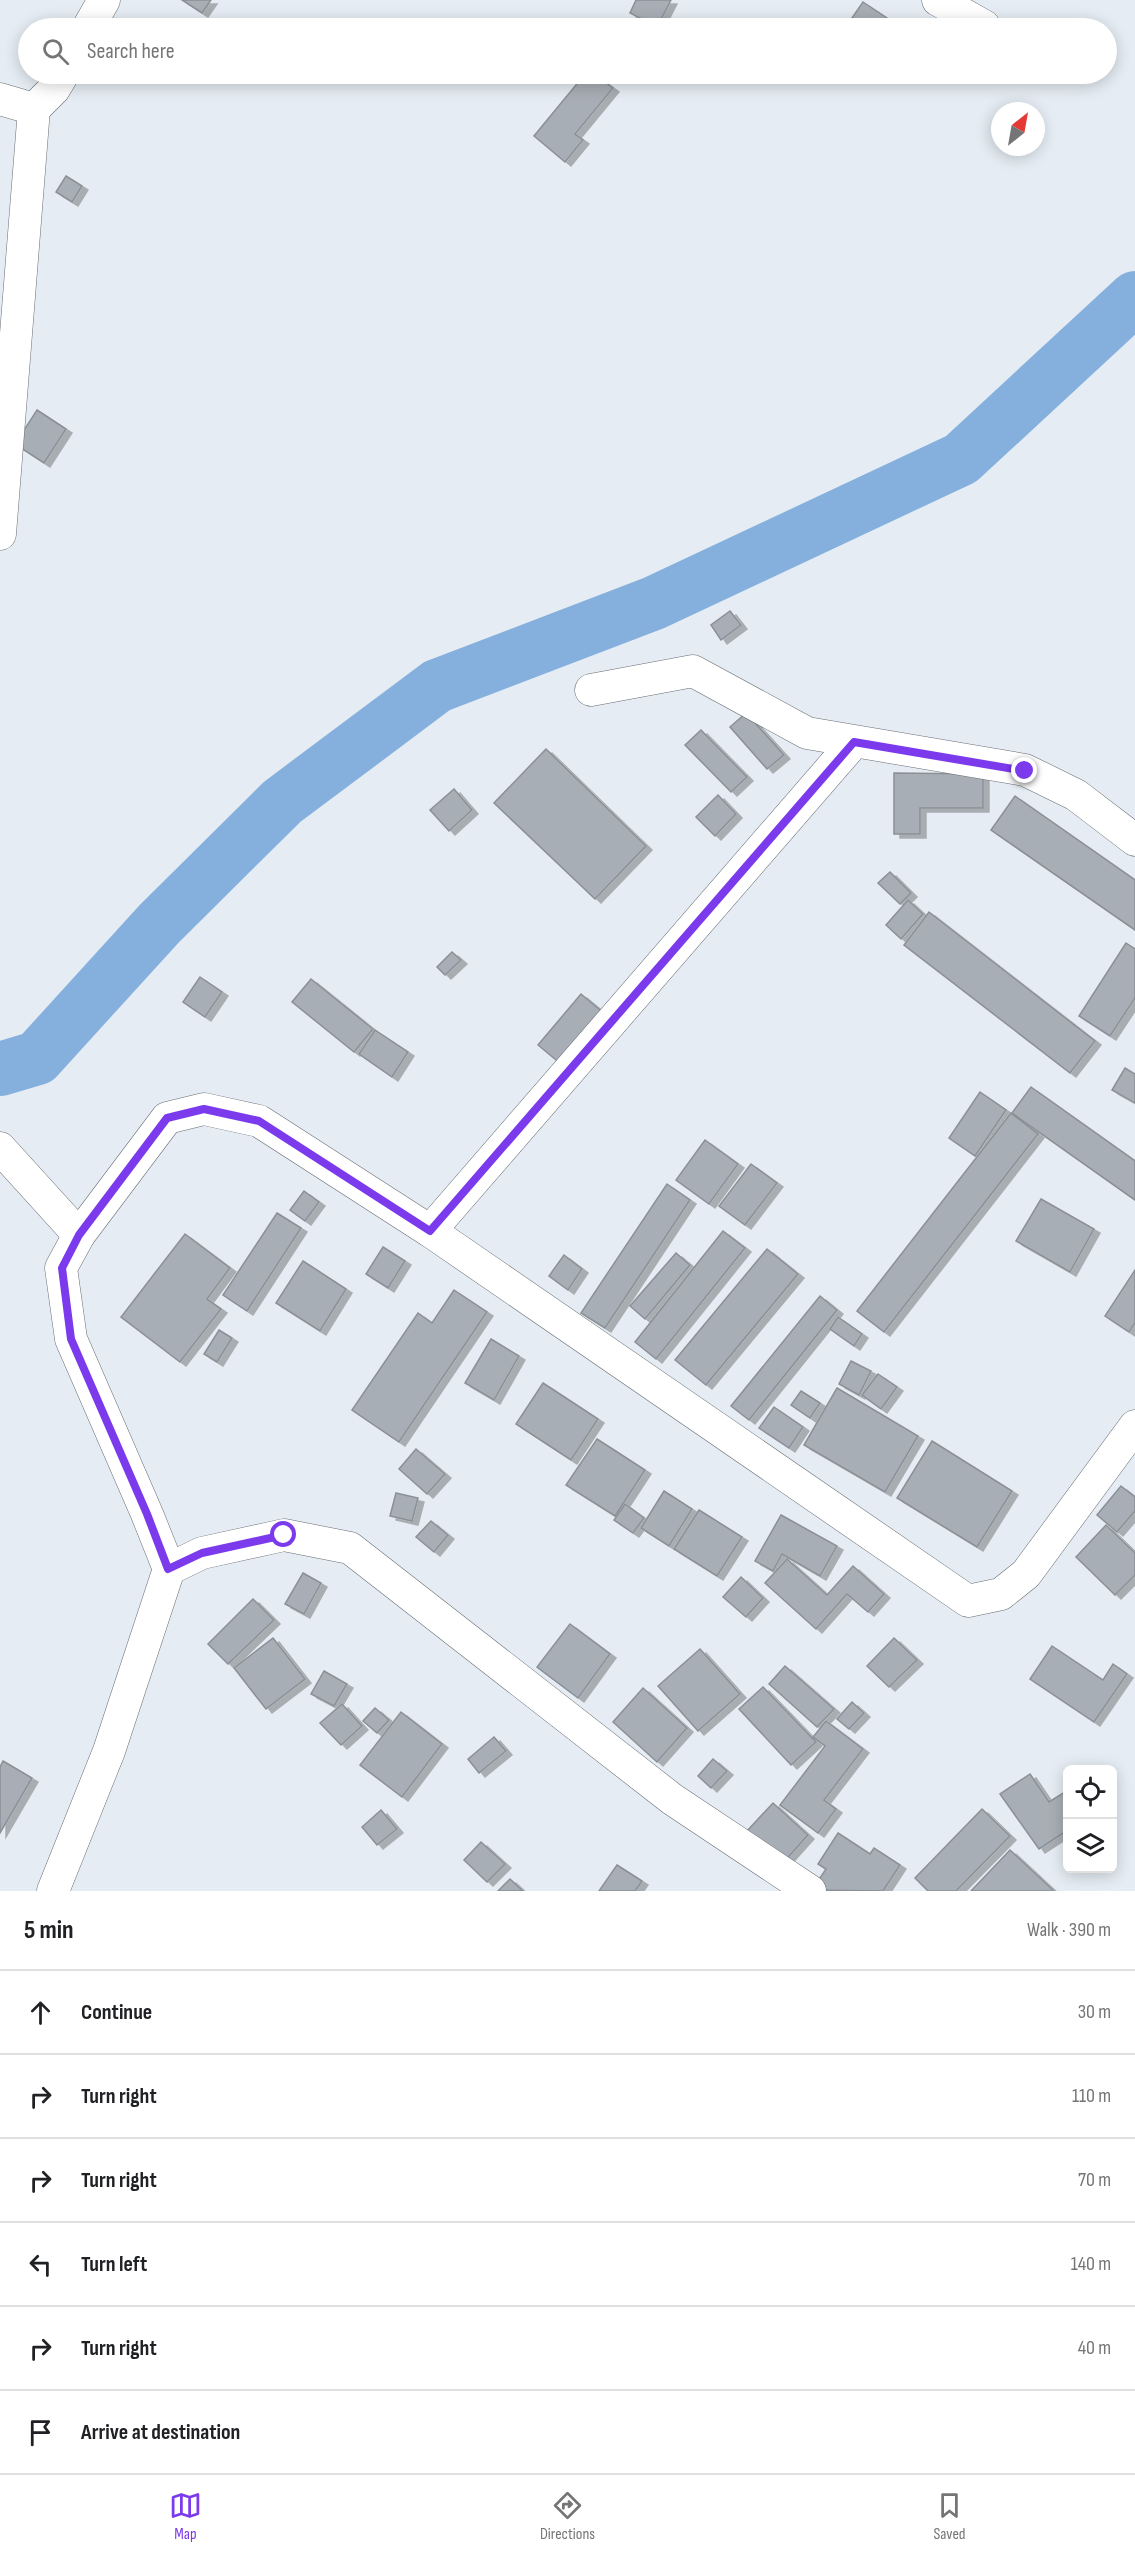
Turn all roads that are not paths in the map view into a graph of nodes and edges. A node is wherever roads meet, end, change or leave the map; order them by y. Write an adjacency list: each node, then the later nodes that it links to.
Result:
1 (104, 0): 3 (street)
2 (938, 0): 4 (street)
3 (94, 18)
4 (970, 18)
5 (57, 84): 7 (street)
6 (0, 99): 7 (street)
7 (34, 109): 8 (street)
8 (0, 534)
9 (591, 690): 10 (street)
10 (854, 742): 11 (street); 13 (street)
11 (1135, 840)
12 (0, 1148): 14 (street)
13 (430, 1231): 14 (street); 15 (street)
14 (79, 1235): 16 (street)
15 (1135, 1426)
16 (168, 1569): 17 (street); 18 (street)
17 (53, 1891)
18 (810, 1891)

